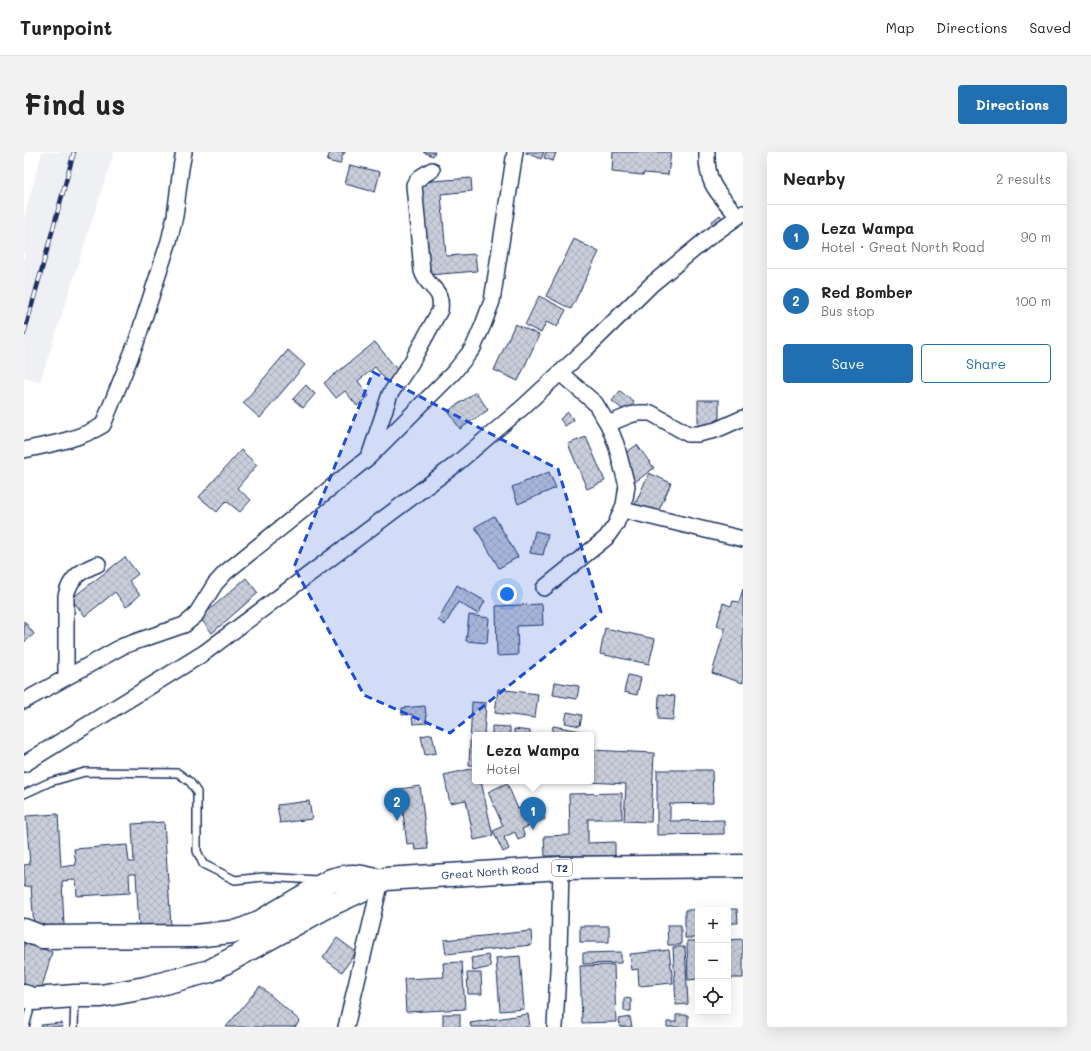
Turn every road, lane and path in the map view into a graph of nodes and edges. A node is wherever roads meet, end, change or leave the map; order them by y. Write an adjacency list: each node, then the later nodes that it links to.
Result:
1 (184, 152): 9 (street)
2 (515, 152): 10 (street)
3 (707, 152): 5 (street)
4 (432, 170): 10 (street)
5 (741, 214): 6 (street)
6 (560, 373): 8 (street); 17 (street)
7 (743, 418): 8 (street)
8 (608, 424): 11 (street)
9 (24, 450)
10 (369, 457): 15 (street)
11 (623, 510): 12 (street); 14 (street)
12 (743, 539)
13 (98, 564): 15 (street)
14 (544, 588)
15 (66, 677): 16 (street)
16 (24, 701)
17 (24, 764)
18 (24, 794): 21 (lane)
19 (743, 866): 20 (highway, Great North Road / T2)
20 (561, 868): 22 (highway, Great North Road / T2); 29 (street)
21 (331, 880): 22 (highway); 23 (highway)
22 (381, 881): 24 (highway); 28 (street)
23 (24, 930)
24 (75, 996): 25 (highway); 27 (lane)
25 (28, 997): 26 (lane)
26 (25, 1027)
27 (74, 1027)
28 (346, 1027)
29 (555, 1027)

